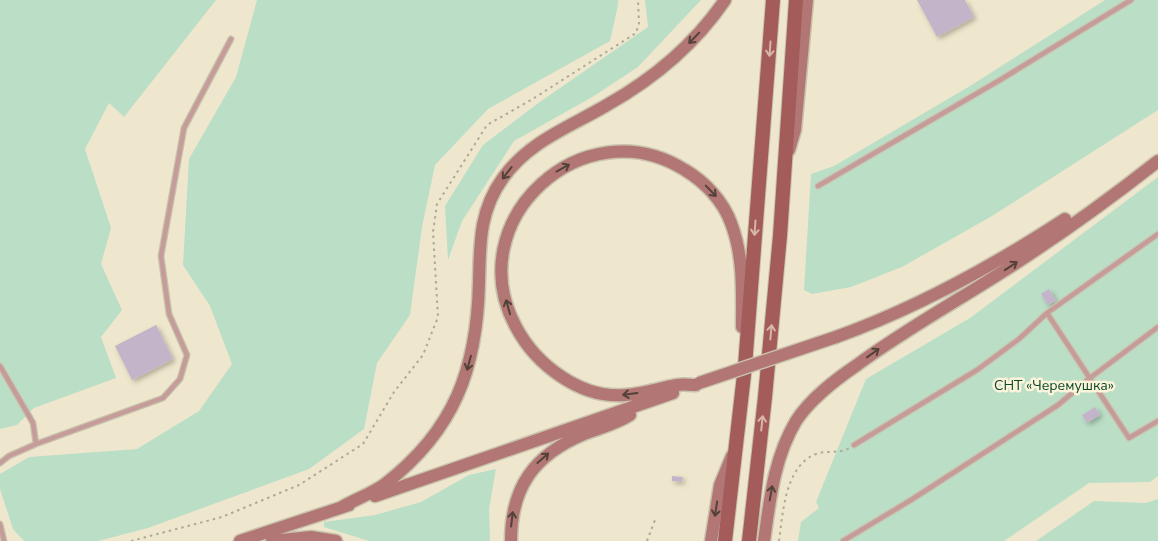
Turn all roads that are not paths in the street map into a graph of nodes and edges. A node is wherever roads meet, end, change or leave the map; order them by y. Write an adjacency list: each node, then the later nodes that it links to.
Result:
1 (725, 0): 24 (main road, one-way to 24)
2 (773, 0): 15 (main road, one-way to 15)
3 (796, 0): 9 (main road)
4 (807, 0): 9 (main road)
5 (1131, 0): 10 (lane)
6 (231, 39): 20 (lane)
7 (1158, 157): 17 (main road, bridge)
8 (1158, 161): 34 (main road, one-way to 8)
9 (784, 167): 33 (main road, one-way to 9)
10 (818, 186)
11 (1158, 234): 12 (lane)
12 (1046, 313): 16 (lane); 21 (lane)
13 (1158, 327): 16 (lane)
14 (0, 366): 20 (lane)
15 (745, 366): 17 (main road, one-way to 15); 22 (main road)
16 (1090, 378): 19 (lane); 35 (lane)
17 (697, 384): 18 (main road)
18 (651, 401): 24 (main road); 30 (main road, one-way to 18)
19 (1158, 421)
20 (36, 444): 23 (lane)
21 (854, 445)
22 (736, 446): 31 (main road, one-way to 31); 32 (main road)
23 (0, 463)
24 (342, 507): 27 (main road)
25 (0, 524): 26 (lane)
26 (4, 541)
27 (240, 541)
28 (272, 541): 29 (main road)
29 (336, 541)
30 (511, 541)
31 (711, 541)
32 (725, 541)
33 (749, 541)
34 (764, 541)
35 (843, 541)

